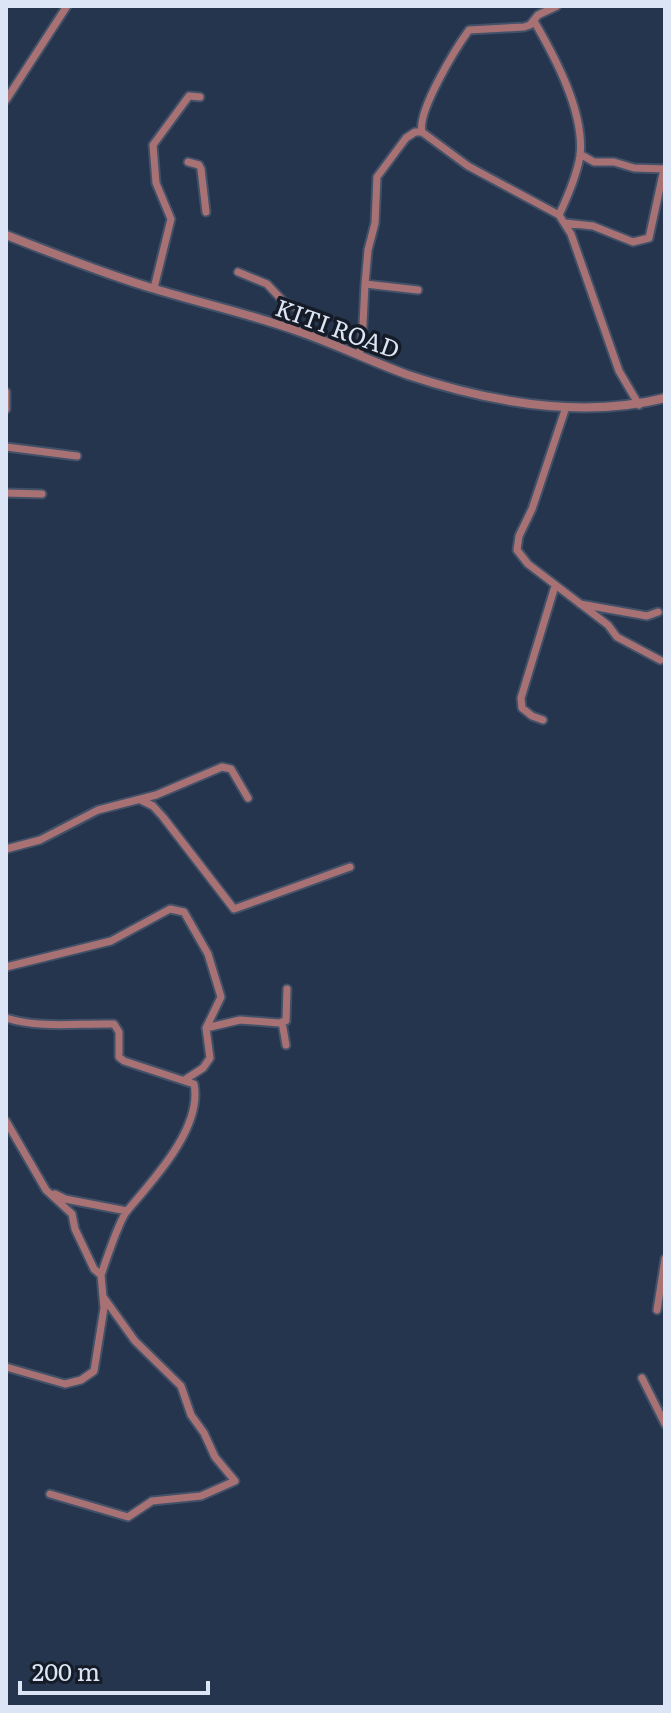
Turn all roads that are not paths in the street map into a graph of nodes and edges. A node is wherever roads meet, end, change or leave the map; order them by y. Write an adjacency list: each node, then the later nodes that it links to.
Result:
1 (67, 6): 5 (street)
2 (557, 6): 3 (street)
3 (536, 14): 6 (street); 7 (street)
4 (200, 97): 16 (street)
5 (6, 100)
6 (422, 132): 11 (street); 15 (street)
7 (580, 154): 9 (street); 11 (street)
8 (188, 162): 10 (street)
9 (665, 169): 12 (street)
10 (206, 212)
11 (559, 215): 12 (street)
12 (565, 223): 22 (street)
13 (6, 235): 16 (street, KITI ROAD)
14 (238, 272): 18 (street)
15 (365, 284): 17 (street); 19 (street)
16 (154, 288): 19 (street, KITI ROAD)
17 (418, 290)
18 (296, 307)
19 (359, 354): 23 (street, KITI ROAD)
20 (6, 392): 24 (street)
21 (665, 398): 22 (street, KITI ROAD)
22 (639, 405): 23 (street, KITI ROAD)
23 (566, 407): 29 (street)
24 (6, 409)
25 (6, 447): 26 (street)
26 (77, 456)
27 (6, 493): 28 (street)
28 (42, 494)
29 (555, 586): 30 (street); 33 (street)
30 (578, 604): 31 (street); 32 (street)
31 (658, 612)
32 (660, 660)
33 (543, 720)
34 (248, 798): 35 (street)
35 (141, 800): 36 (street); 37 (street)
36 (6, 849)
37 (350, 867)
38 (6, 967): 42 (street)
39 (287, 989): 41 (street)
40 (6, 1018): 44 (street)
41 (282, 1022): 42 (street); 43 (street)
42 (206, 1028): 44 (street)
43 (286, 1045)
44 (186, 1079): 47 (street)
45 (6, 1121): 46 (street)
46 (46, 1190): 47 (street); 49 (street)
47 (127, 1211): 49 (street)
48 (665, 1259): 51 (street)
49 (101, 1275): 50 (street)
50 (104, 1298): 52 (street); 55 (street)
51 (657, 1310)
52 (6, 1367)
53 (642, 1378): 54 (street)
54 (665, 1424)
55 (50, 1494)

